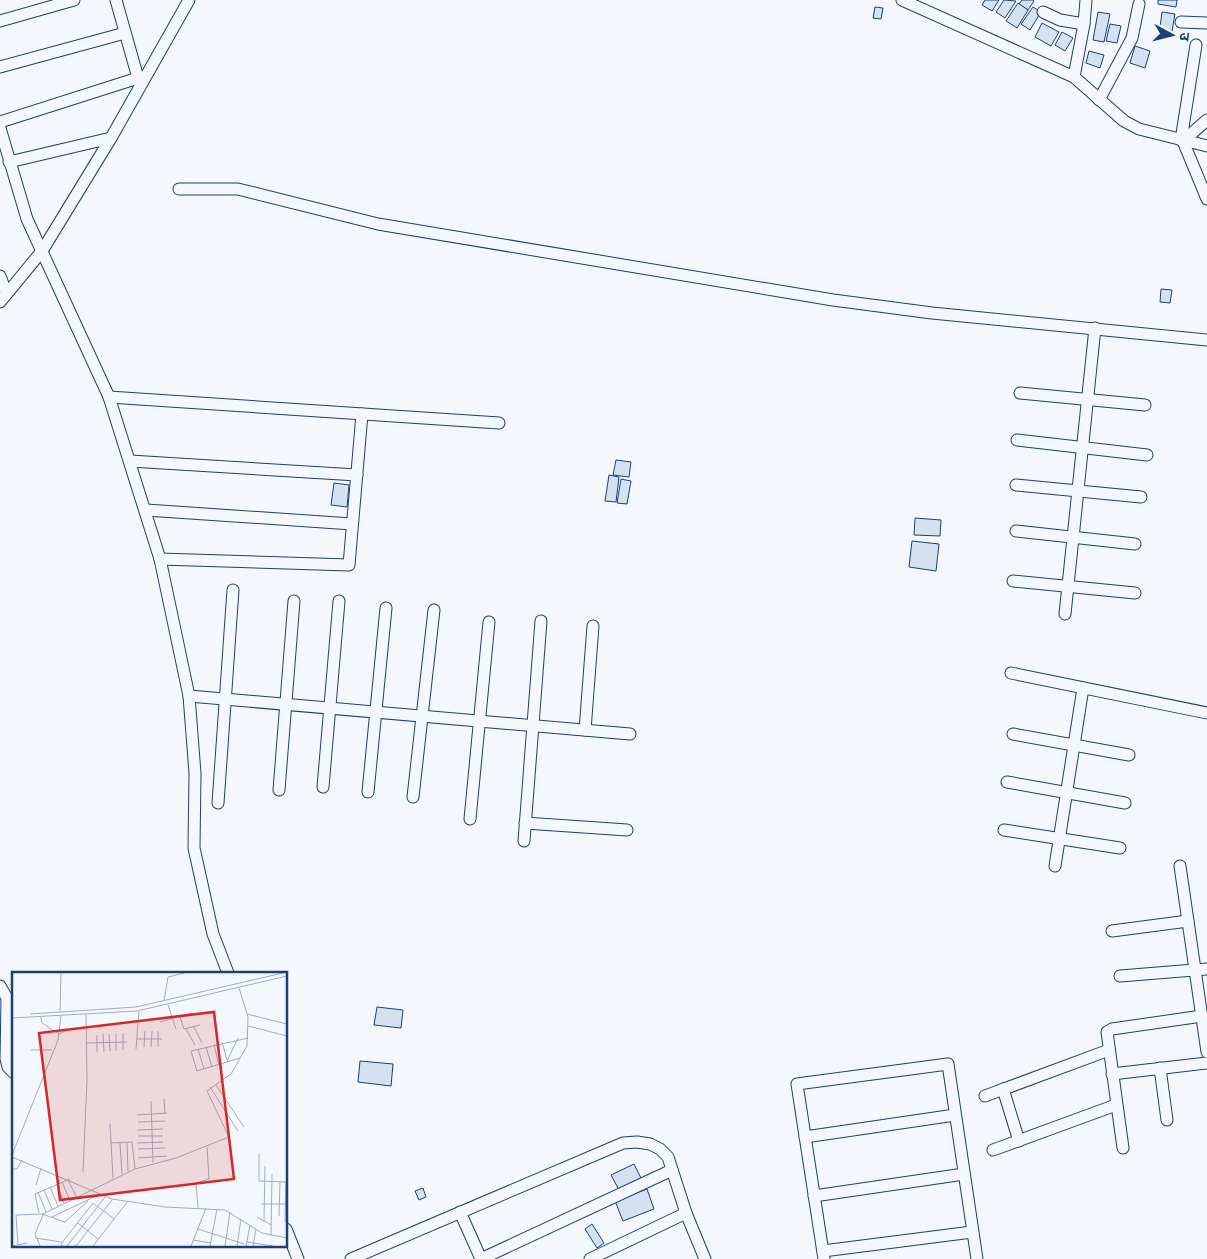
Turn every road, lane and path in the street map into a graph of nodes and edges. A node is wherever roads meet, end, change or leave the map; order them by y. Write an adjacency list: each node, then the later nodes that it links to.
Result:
1 (74, 0): 8 (street)
2 (116, 0): 12 (street)
3 (189, 0): 16 (street)
4 (902, 0): 15 (street)
5 (1086, 0): 11 (street)
6 (1138, 4): 17 (street)
7 (1043, 12): 11 (street)
8 (0, 21)
9 (1181, 22): 10 (street)
10 (1207, 23)
11 (1084, 24): 15 (street)
12 (125, 33): 14 (street); 16 (street)
13 (1196, 45): 22 (street)
14 (0, 67)
15 (1074, 77): 17 (street)
16 (140, 82): 19 (street); 21 (street)
17 (1099, 100): 22 (street)
18 (1207, 120): 22 (street)
19 (0, 122)
20 (0, 128): 24 (street)
21 (111, 138): 24 (street); 27 (street)
22 (1182, 141): 23 (street); 26 (street)
23 (1207, 146)
24 (9, 162): 27 (street)
25 (179, 189): 30 (street)
26 (1207, 199)
27 (42, 250): 29 (street); 33 (street)
28 (0, 276): 29 (street)
29 (3, 297)
30 (1095, 328): 31 (street); 34 (street)
31 (1207, 340)
32 (1020, 392): 34 (street)
33 (109, 398): 36 (street); 41 (street)
34 (1088, 399): 35 (street); 39 (street)
35 (1144, 405)
36 (362, 414): 37 (street); 42 (street)
37 (500, 424)
38 (1017, 440): 39 (street)
39 (1083, 447): 40 (street); 44 (street)
40 (1147, 455)
41 (130, 461): 42 (street); 46 (street)
42 (357, 475): 47 (street)
43 (1016, 485): 44 (street)
44 (1078, 491): 45 (street); 49 (street)
45 (1141, 496)
46 (146, 510): 47 (street); 51 (street)
47 (352, 524): 51 (street)
48 (1016, 531): 49 (street)
49 (1074, 538): 50 (street); 53 (street)
50 (1134, 544)
51 (160, 559): 66 (street)
52 (1013, 581): 53 (street)
53 (1068, 587): 55 (street); 60 (street)
54 (233, 590): 67 (street)
55 (1135, 593)
56 (294, 601): 68 (street)
57 (339, 601): 69 (street)
58 (386, 608): 70 (street)
59 (434, 610): 72 (street)
60 (1065, 614)
61 (541, 621): 74 (street)
62 (488, 622): 73 (street)
63 (593, 626): 75 (street)
64 (1012, 673): 65 (street)
65 (1083, 688): 71 (street); 78 (street)
66 (189, 696): 67 (street); 101 (street)
67 (224, 699): 68 (street); 86 (street)
68 (284, 704): 69 (street); 82 (street)
69 (330, 708): 70 (street); 81 (street)
70 (376, 712): 72 (street); 83 (street)
71 (1207, 713)
72 (422, 716): 73 (street); 85 (street)
73 (480, 721): 74 (street); 88 (street)
74 (531, 725): 75 (street); 89 (street)
75 (585, 730): 76 (street)
76 (630, 734)
77 (1013, 734): 78 (street)
78 (1074, 745): 79 (street); 84 (street)
79 (1129, 755)
80 (1007, 782): 84 (street)
81 (323, 787)
82 (278, 790)
83 (368, 792)
84 (1067, 793): 87 (street); 92 (street)
85 (413, 797)
86 (218, 803)
87 (1125, 803)
88 (470, 819)
89 (525, 823): 90 (street); 93 (street)
90 (627, 830)
91 (1004, 830): 92 (street)
92 (1059, 838): 94 (street); 95 (street)
93 (524, 841)
94 (1120, 848)
95 (1055, 866)
96 (1180, 866): 97 (street)
97 (1188, 921): 98 (street); 100 (street)
98 (1112, 931)
99 (1207, 969): 100 (street)
100 (1195, 970): 102 (street); 104 (street)
101 (228, 972)
102 (1120, 976)
103 (0, 986): 109 (street)
104 (1202, 1016): 105 (street); 106 (street)
105 (1109, 1050): 110 (street); 111 (street)
106 (1207, 1052)
107 (1207, 1063): 108 (street)
108 (1160, 1068): 110 (street); 115 (street)
109 (12, 1071)
110 (1112, 1074): 113 (street)
111 (1003, 1089): 112 (street); 117 (street)
112 (985, 1096)
113 (1116, 1105): 117 (street); 118 (street)
114 (956, 1115): 116 (street); 116 (street); 121 (street)
115 (1167, 1120)
116 (805, 1137): 122 (street)
117 (1019, 1141): 119 (street)
118 (1123, 1148)
119 (993, 1150)
120 (672, 1170): 123 (street); 124 (street); 130 (street)
121 (964, 1174): 122 (street); 125 (street)
122 (814, 1196): 127 (street)
123 (460, 1212): 129 (street); 130 (street)
124 (686, 1213): 131 (street); 132 (street)
125 (972, 1232): 127 (street); 133 (street)
126 (288, 1234): 128 (street)
127 (823, 1255)
128 (298, 1259)
129 (351, 1259)
130 (481, 1259)
131 (590, 1259)
132 (705, 1259)
133 (977, 1259)

